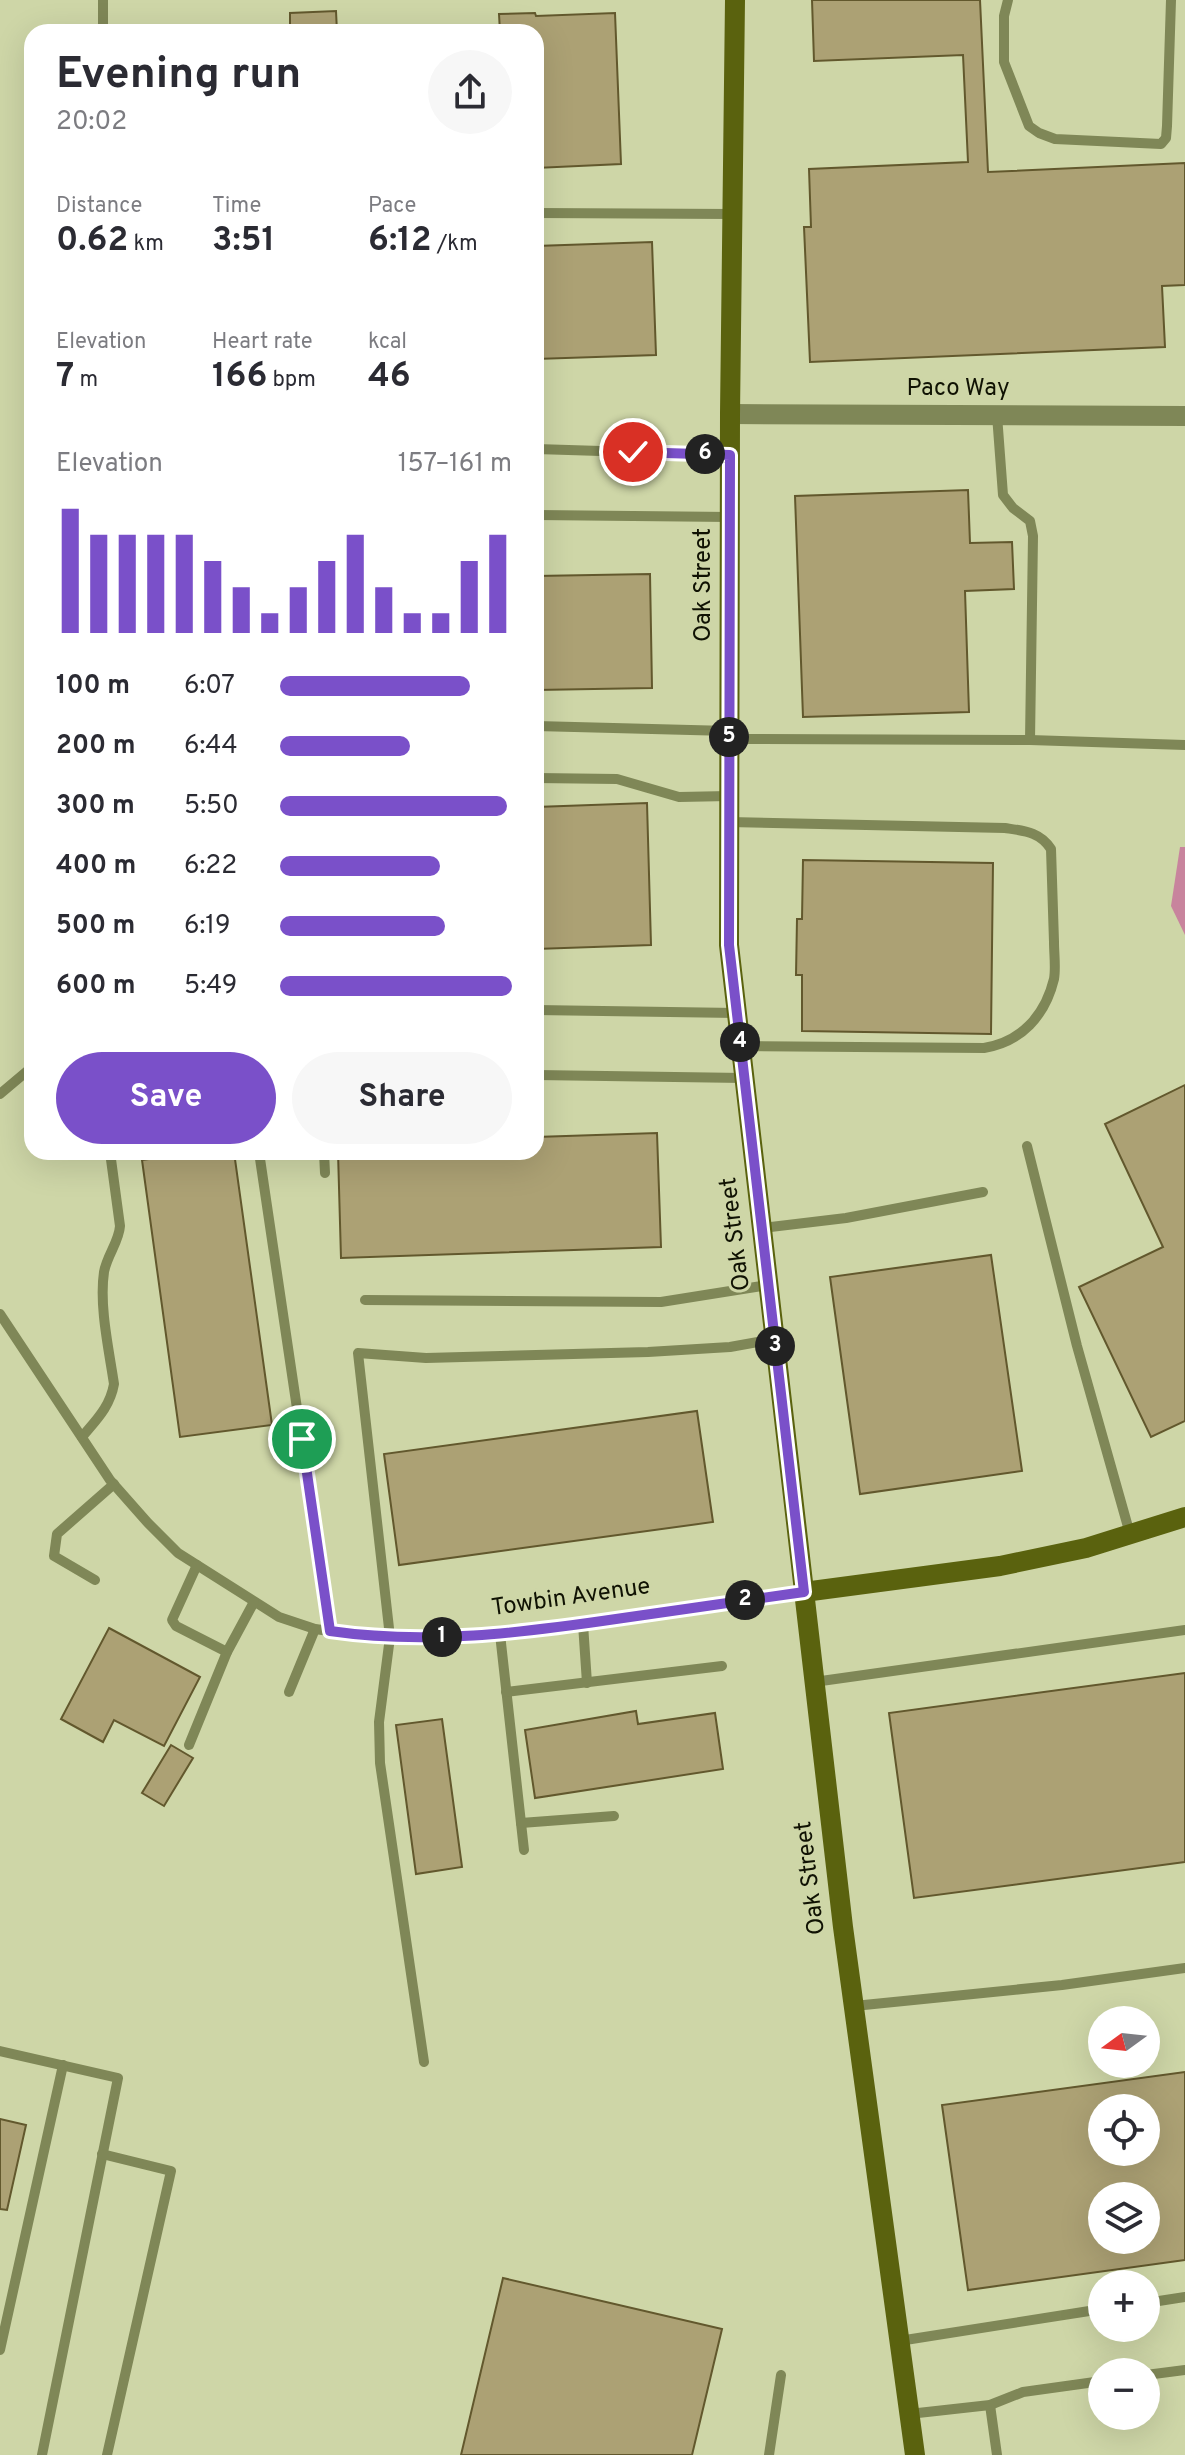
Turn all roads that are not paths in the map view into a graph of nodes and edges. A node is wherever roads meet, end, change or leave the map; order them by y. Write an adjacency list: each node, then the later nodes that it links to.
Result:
1 (103, 0): 5 (lane)
2 (735, 0): 7 (street, Oak Street)
3 (1008, 0): 4 (lane)
4 (1171, 0)
5 (103, 24)
6 (544, 213): 7 (lane)
7 (732, 214): 8 (street, Oak Street)
8 (730, 414): 9 (street, Paco Way); 12 (street, Oak Street)
9 (997, 415): 10 (street, Paco Way); 17 (lane)
10 (1185, 416)
11 (544, 449): 12 (lane)
12 (730, 455): 14 (street, Oak Street)
13 (544, 515): 14 (lane)
14 (730, 517): 16 (street, Oak Street)
15 (544, 726): 16 (lane)
16 (729, 735): 17 (lane); 20 (street, Oak Street)
17 (1030, 740): 18 (lane)
18 (1185, 745)
19 (544, 778): 20 (lane)
20 (729, 796): 21 (street, Oak Street)
21 (729, 822): 23 (street, Oak Street); 24 (lane)
22 (544, 1010): 23 (lane)
23 (736, 1013): 24 (street, Oak Street)
24 (740, 1046): 27 (street, Oak Street)
25 (24, 1074): 28 (lane)
26 (544, 1075): 27 (lane)
27 (744, 1078): 35 (street, Oak Street)
28 (0, 1094)
29 (1027, 1146): 43 (lane)
30 (111, 1160): 40 (lane)
31 (260, 1160): 51 (lane)
32 (324, 1160): 33 (lane)
33 (325, 1173)
34 (983, 1192): 35 (lane)
35 (762, 1228): 36 (street, Oak Street)
36 (768, 1285): 37 (lane); 39 (street, Oak Street)
37 (365, 1300)
38 (0, 1314): 40 (lane, Towbin Avenue)
39 (774, 1339): 46 (street, Oak Street); 53 (lane)
40 (82, 1437): 41 (lane, Towbin Avenue)
41 (114, 1484): 44 (lane, Towbin Avenue); 45 (lane)
42 (1185, 1517): 43 (street, Towbin Avenue)
43 (1130, 1534): 46 (street, Towbin Avenue)
44 (197, 1565): 47 (lane, Towbin Avenue); 54 (lane)
45 (95, 1580)
46 (804, 1592): 48 (lane, Towbin Avenue); 56 (street, Oak Street)
47 (254, 1602): 49 (lane, Towbin Avenue); 54 (lane)
48 (583, 1624): 52 (lane, Towbin Avenue); 57 (lane)
49 (315, 1629): 51 (lane, Towbin Avenue); 58 (lane)
50 (1185, 1630): 56 (lane)
51 (330, 1631): 53 (lane, Towbin Avenue)
52 (500, 1634): 53 (lane, Towbin Avenue); 59 (lane)
53 (390, 1637): 67 (lane)
54 (227, 1652): 60 (lane)
55 (722, 1666): 57 (lane)
56 (814, 1682): 65 (street, Oak Street)
57 (587, 1683): 59 (lane)
58 (289, 1692)
59 (506, 1692): 62 (lane)
60 (189, 1745)
61 (614, 1816): 62 (lane)
62 (521, 1823): 63 (lane)
63 (524, 1850)
64 (1185, 1968): 65 (lane)
65 (854, 2006): 73 (street, Oak Street)
66 (0, 2051): 68 (lane)
67 (424, 2062)
68 (63, 2065): 69 (lane); 74 (lane)
69 (102, 2154): 81 (lane); 82 (lane)
70 (1185, 2297): 71 (lane)
71 (1160, 2301)
72 (1088, 2311): 73 (lane)
73 (899, 2341): 80 (street, Oak Street)
74 (0, 2350)
75 (1185, 2370): 76 (lane)
76 (1160, 2373)
77 (781, 2375): 83 (lane)
78 (1088, 2383): 79 (lane)
79 (990, 2405): 80 (lane); 85 (lane)
80 (909, 2414): 84 (street, Oak Street)
81 (42, 2455)
82 (107, 2455)
83 (769, 2455)
84 (915, 2455)
85 (997, 2455)

